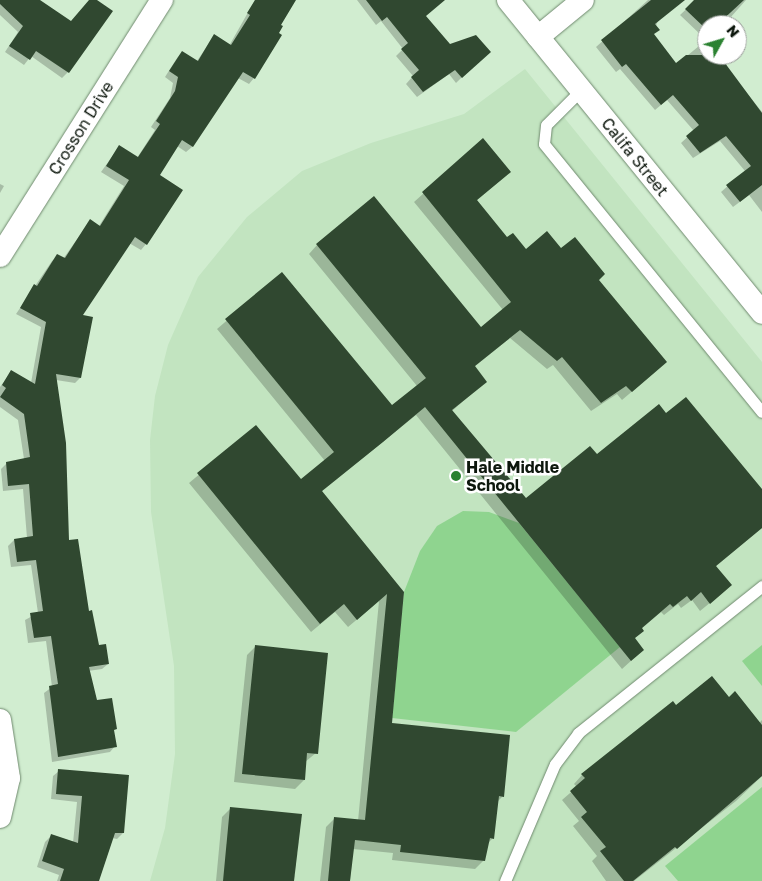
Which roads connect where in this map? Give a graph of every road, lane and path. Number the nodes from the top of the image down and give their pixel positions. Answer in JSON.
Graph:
{"nodes":[{"id":1,"x":162,"y":0,"type":"edge"},
{"id":2,"x":508,"y":0,"type":"edge"},
{"id":3,"x":583,"y":0,"type":"edge"},
{"id":4,"x":538,"y":36,"type":"junction"},
{"id":5,"x":581,"y":90,"type":"junction"},
{"id":6,"x":0,"y":256,"type":"edge"},
{"id":7,"x":762,"y":313,"type":"edge"},
{"id":8,"x":762,"y":412,"type":"edge"},
{"id":9,"x":762,"y":586,"type":"edge"},
{"id":10,"x":0,"y":720,"type":"edge"},
{"id":11,"x":0,"y":817,"type":"edge"},
{"id":12,"x":505,"y":881,"type":"edge"}],
"edges":[{"from":1,"to":6,"type":"street","name":"Crosson Drive"},
{"from":2,"to":4,"type":"street","name":"Califa Street"},
{"from":3,"to":4,"type":"street"},
{"from":4,"to":5,"type":"street","name":"Califa Street"},
{"from":5,"to":7,"type":"street","name":"Califa Street"},
{"from":5,"to":8,"type":"lane"},
{"from":9,"to":12,"type":"lane"},
{"from":10,"to":11,"type":"street"}]}
